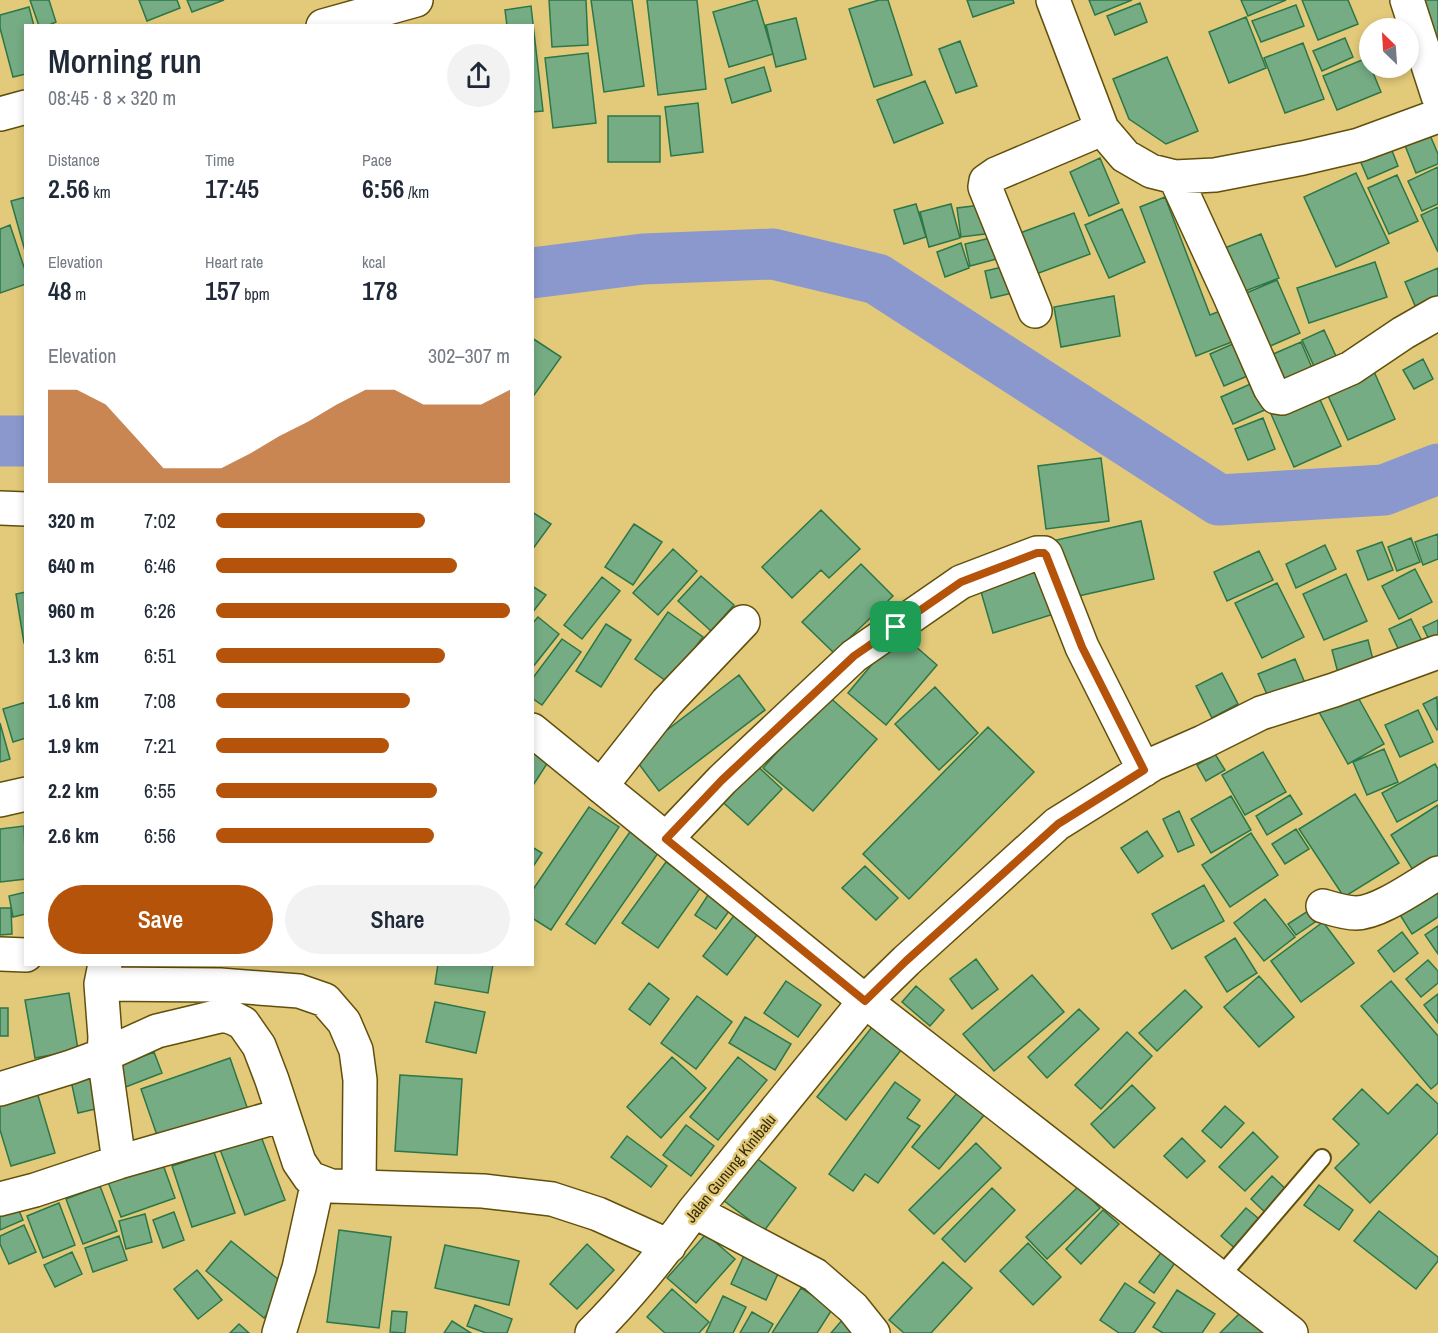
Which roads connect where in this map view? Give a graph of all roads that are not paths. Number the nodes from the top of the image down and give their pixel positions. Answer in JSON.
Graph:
{"nodes":[{"id":1,"x":416,"y":0,"type":"edge"},
{"id":2,"x":1053,"y":0,"type":"edge"},
{"id":3,"x":1407,"y":0,"type":"edge"},
{"id":4,"x":330,"y":24,"type":"edge"},
{"id":5,"x":1438,"y":96,"type":"edge"},
{"id":6,"x":24,"y":108,"type":"edge"},
{"id":7,"x":0,"y":114,"type":"edge"},
{"id":8,"x":1438,"y":116,"type":"edge"},
{"id":9,"x":1102,"y":129,"type":"junction"},
{"id":10,"x":1175,"y":177,"type":"junction"},
{"id":11,"x":1035,"y":311,"type":"dead end"},
{"id":12,"x":1438,"y":313,"type":"edge"},
{"id":13,"x":0,"y":508,"type":"edge"},
{"id":14,"x":24,"y":509,"type":"edge"},
{"id":15,"x":743,"y":622,"type":"dead end"},
{"id":16,"x":1438,"y":652,"type":"edge"},
{"id":17,"x":534,"y":732,"type":"edge"},
{"id":18,"x":1144,"y":770,"type":"junction"},
{"id":19,"x":601,"y":786,"type":"junction"},
{"id":20,"x":24,"y":794,"type":"edge"},
{"id":21,"x":0,"y":800,"type":"edge"},
{"id":22,"x":666,"y":839,"type":"junction"},
{"id":23,"x":1438,"y":873,"type":"edge"},
{"id":24,"x":1323,"y":906,"type":"dead end"},
{"id":25,"x":0,"y":954,"type":"edge"},
{"id":26,"x":24,"y":955,"type":"edge"},
{"id":27,"x":103,"y":974,"type":"edge"},
{"id":28,"x":865,"y":1001,"type":"junction"},
{"id":29,"x":104,"y":1055,"type":"junction"},
{"id":30,"x":0,"y":1089,"type":"edge"},
{"id":31,"x":283,"y":1115,"type":"junction"},
{"id":32,"x":1322,"y":1158,"type":"dead end"},
{"id":33,"x":119,"y":1162,"type":"junction"},
{"id":34,"x":318,"y":1181,"type":"junction"},
{"id":35,"x":359,"y":1187,"type":"junction"},
{"id":36,"x":0,"y":1199,"type":"edge"},
{"id":37,"x":694,"y":1211,"type":"junction"},
{"id":38,"x":669,"y":1246,"type":"junction"},
{"id":39,"x":1220,"y":1277,"type":"junction"},
{"id":40,"x":279,"y":1333,"type":"edge"},
{"id":41,"x":592,"y":1333,"type":"edge"},
{"id":42,"x":873,"y":1333,"type":"edge"},
{"id":43,"x":1291,"y":1333,"type":"edge"}],
"edges":[{"from":1,"to":4,"type":"street"},
{"from":2,"to":9,"type":"street"},
{"from":3,"to":5,"type":"street"},
{"from":6,"to":7,"type":"street"},
{"from":8,"to":10,"type":"street"},
{"from":9,"to":10,"type":"street"},
{"from":9,"to":11,"type":"street"},
{"from":10,"to":12,"type":"street"},
{"from":13,"to":14,"type":"street"},
{"from":15,"to":19,"type":"street"},
{"from":16,"to":18,"type":"street","name":"Jalan Gunung Kinibalu"},
{"from":17,"to":19,"type":"street"},
{"from":18,"to":22,"type":"street"},
{"from":18,"to":28,"type":"street","name":"Jalan Gunung Kinibalu"},
{"from":19,"to":22,"type":"street"},
{"from":20,"to":21,"type":"street"},
{"from":22,"to":28,"type":"street"},
{"from":23,"to":24,"type":"street"},
{"from":25,"to":26,"type":"street"},
{"from":27,"to":29,"type":"street"},
{"from":27,"to":35,"type":"street"},
{"from":28,"to":37,"type":"street","name":"Jalan Gunung Kinibalu"},
{"from":28,"to":39,"type":"street"},
{"from":29,"to":30,"type":"street"},
{"from":29,"to":31,"type":"street"},
{"from":29,"to":33,"type":"street"},
{"from":31,"to":33,"type":"street"},
{"from":31,"to":34,"type":"street"},
{"from":32,"to":39,"type":"lane"},
{"from":33,"to":36,"type":"street"},
{"from":34,"to":35,"type":"street"},
{"from":34,"to":40,"type":"street"},
{"from":35,"to":38,"type":"street"},
{"from":37,"to":38,"type":"street","name":"Jalan Gunung Kinibalu"},
{"from":37,"to":42,"type":"street"},
{"from":38,"to":41,"type":"street","name":"Jalan Gunung Kinibalu"},
{"from":39,"to":43,"type":"street"}]}
